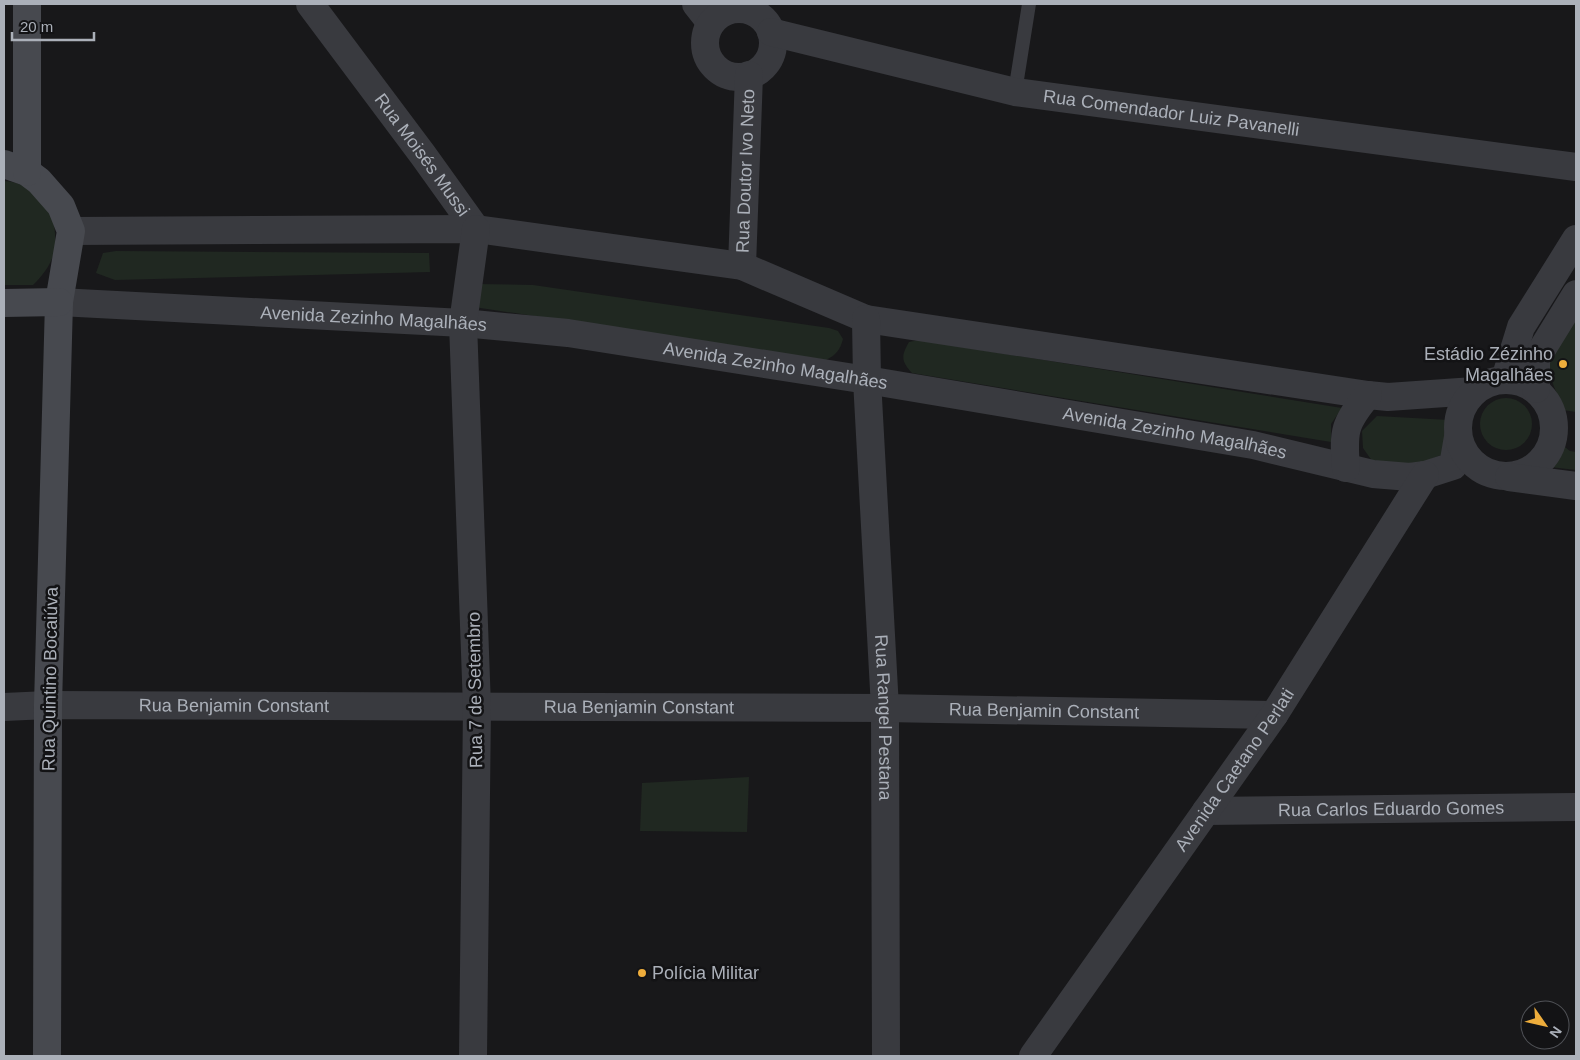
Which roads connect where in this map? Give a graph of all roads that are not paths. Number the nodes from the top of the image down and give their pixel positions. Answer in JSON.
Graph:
{"nodes":[{"id":1,"x":27,"y":4,"type":"edge"},
{"id":2,"x":310,"y":4,"type":"edge"},
{"id":3,"x":1029,"y":4,"type":"edge"},
{"id":4,"x":704,"y":14,"type":"edge"},
{"id":5,"x":771,"y":32,"type":"junction"},
{"id":6,"x":750,"y":75,"type":"junction"},
{"id":7,"x":1015,"y":92,"type":"junction"},
{"id":8,"x":1576,"y":167,"type":"edge"},
{"id":9,"x":15,"y":168,"type":"edge"},
{"id":10,"x":476,"y":228,"type":"junction"},
{"id":11,"x":71,"y":231,"type":"junction"},
{"id":12,"x":1576,"y":239,"type":"edge"},
{"id":13,"x":742,"y":266,"type":"junction"},
{"id":14,"x":1576,"y":294,"type":"edge"},
{"id":15,"x":4,"y":302,"type":"edge"},
{"id":16,"x":59,"y":302,"type":"junction"},
{"id":17,"x":866,"y":319,"type":"junction"},
{"id":18,"x":463,"y":323,"type":"junction"},
{"id":19,"x":1505,"y":379,"type":"junction"},
{"id":20,"x":867,"y":380,"type":"junction"},
{"id":21,"x":1536,"y":389,"type":"junction"},
{"id":22,"x":1474,"y":391,"type":"junction"},
{"id":23,"x":1368,"y":395,"type":"junction"},
{"id":24,"x":1565,"y":420,"type":"edge"},
{"id":25,"x":1458,"y":438,"type":"junction"},
{"id":26,"x":1346,"y":468,"type":"junction"},
{"id":27,"x":1424,"y":475,"type":"junction"},
{"id":28,"x":1507,"y":476,"type":"junction"},
{"id":29,"x":1576,"y":486,"type":"edge"},
{"id":30,"x":48,"y":706,"type":"junction"},
{"id":31,"x":4,"y":707,"type":"edge"},
{"id":32,"x":478,"y":707,"type":"junction"},
{"id":33,"x":885,"y":708,"type":"junction"},
{"id":34,"x":1274,"y":715,"type":"junction"},
{"id":35,"x":1576,"y":807,"type":"edge"},
{"id":36,"x":1206,"y":811,"type":"junction"},
{"id":37,"x":47,"y":1056,"type":"edge"},
{"id":38,"x":473,"y":1056,"type":"edge"},
{"id":39,"x":886,"y":1056,"type":"edge"},
{"id":40,"x":1033,"y":1056,"type":"edge"}],
"edges":[{"from":1,"to":9,"type":"main road"},
{"from":2,"to":10,"type":"street","name":"Rua Moisés Mussi"},
{"from":3,"to":7,"type":"lane"},
{"from":4,"to":5,"type":"street"},
{"from":4,"to":6,"type":"street"},
{"from":5,"to":6,"type":"street"},
{"from":5,"to":7,"type":"street","name":"Rua Comendador Luiz Pavanelli"},
{"from":6,"to":13,"type":"street","name":"Rua Doutor Ivo Neto"},
{"from":7,"to":8,"type":"street","name":"Rua Comendador Luiz Pavanelli"},
{"from":9,"to":11,"type":"main road"},
{"from":10,"to":11,"type":"street"},
{"from":10,"to":13,"type":"street"},
{"from":10,"to":18,"type":"street","name":"Rua Moisés Mussi"},
{"from":11,"to":16,"type":"main road"},
{"from":12,"to":19,"type":"street"},
{"from":13,"to":17,"type":"street"},
{"from":14,"to":21,"type":"street"},
{"from":15,"to":16,"type":"main road","name":"Avenida Zezinho Magalhães"},
{"from":16,"to":18,"type":"street","name":"Avenida Zezinho Magalhães"},
{"from":16,"to":30,"type":"main road","name":"Rua Quintino Bocaiúva"},
{"from":17,"to":20,"type":"street","name":"Rua Rangel Pestana"},
{"from":17,"to":23,"type":"street"},
{"from":18,"to":20,"type":"street","name":"Avenida Zezinho Magalhães"},
{"from":18,"to":32,"type":"street","name":"Rua 7 de Setembro"},
{"from":19,"to":21,"type":"street"},
{"from":19,"to":22,"type":"street"},
{"from":20,"to":26,"type":"street","name":"Avenida Zezinho Magalhães"},
{"from":20,"to":33,"type":"street","name":"Rua Rangel Pestana"},
{"from":21,"to":24,"type":"street"},
{"from":22,"to":23,"type":"street"},
{"from":22,"to":25,"type":"street"},
{"from":23,"to":26,"type":"street"},
{"from":24,"to":28,"type":"street"},
{"from":25,"to":27,"type":"street","name":"Avenida Zezinho Magalhães"},
{"from":25,"to":28,"type":"street"},
{"from":26,"to":27,"type":"street","name":"Avenida Zezinho Magalhães"},
{"from":27,"to":34,"type":"street","name":"Avenida Caetano Perlati"},
{"from":28,"to":29,"type":"street"},
{"from":30,"to":31,"type":"street","name":"Rua Benjamin Constant"},
{"from":30,"to":32,"type":"street","name":"Rua Benjamin Constant"},
{"from":30,"to":37,"type":"main road","name":"Rua Quintino Bocaiúva"},
{"from":32,"to":33,"type":"street","name":"Rua Benjamin Constant"},
{"from":32,"to":38,"type":"street","name":"Rua 7 de Setembro"},
{"from":33,"to":34,"type":"street","name":"Rua Benjamin Constant"},
{"from":33,"to":39,"type":"street","name":"Rua Rangel Pestana"},
{"from":34,"to":36,"type":"street","name":"Avenida Caetano Perlati"},
{"from":35,"to":36,"type":"street","name":"Rua Carlos Eduardo Gomes"},
{"from":36,"to":40,"type":"street","name":"Avenida Caetano Perlati"}]}
